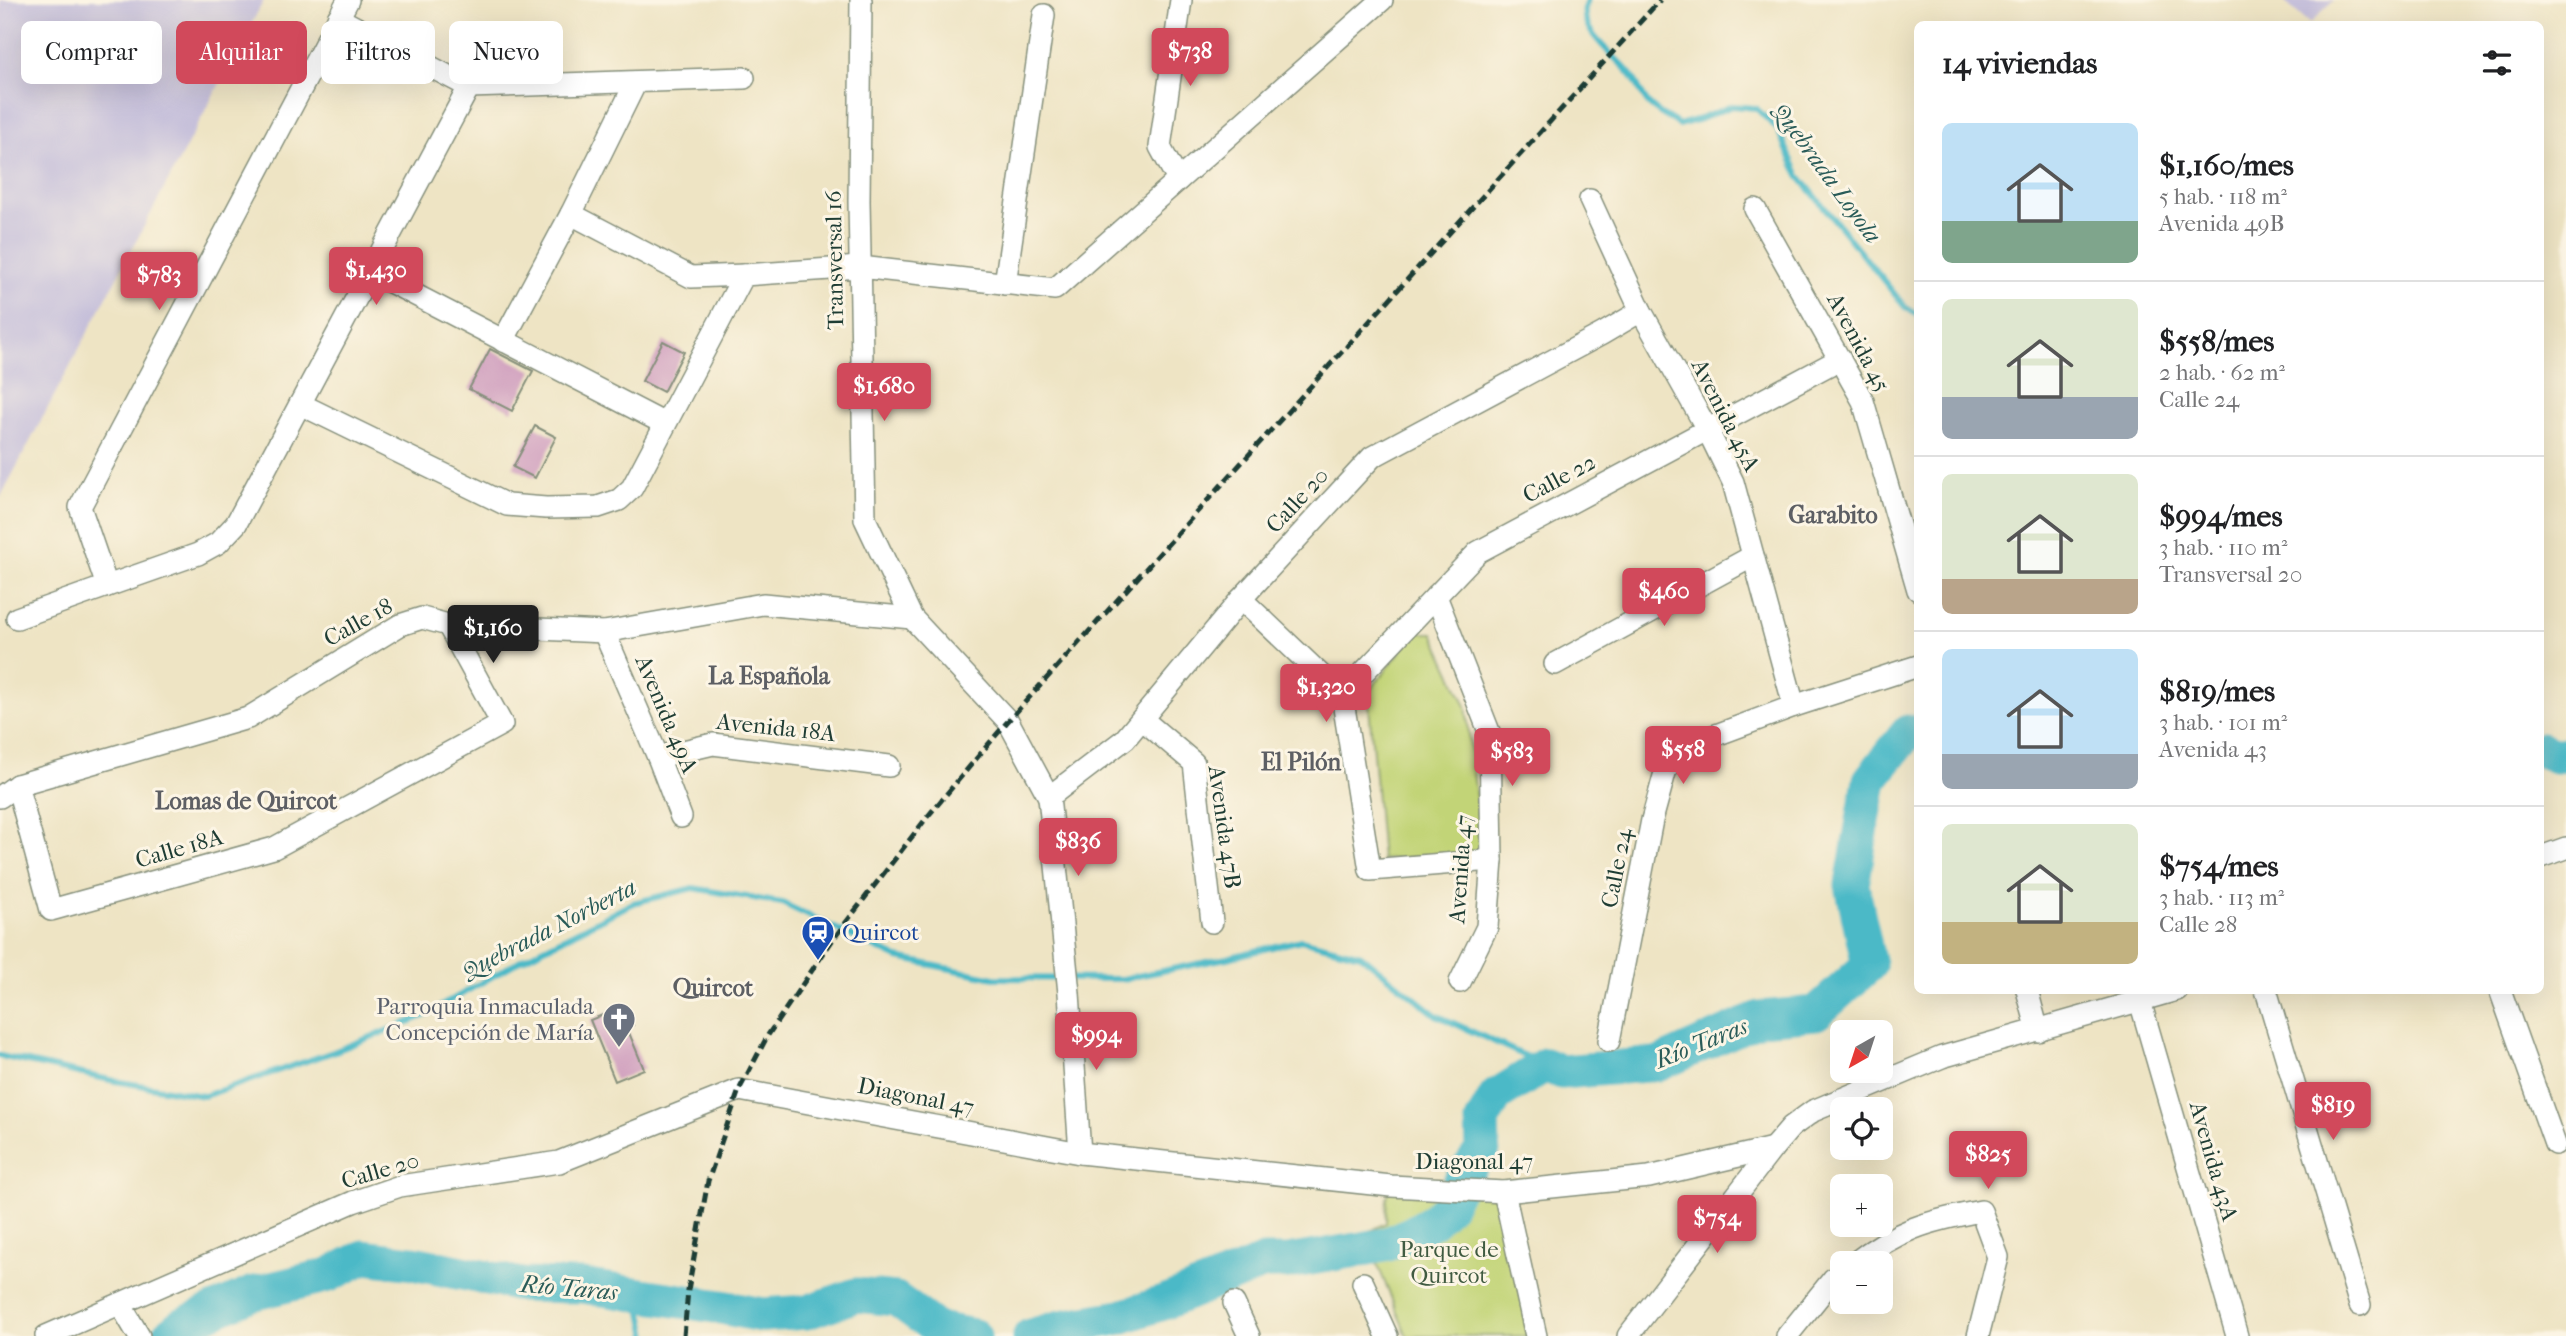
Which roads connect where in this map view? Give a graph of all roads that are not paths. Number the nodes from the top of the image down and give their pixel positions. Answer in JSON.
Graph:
{"nodes":[{"id":1,"x":861,"y":0,"type":"edge"},
{"id":2,"x":1181,"y":0,"type":"edge"},
{"id":3,"x":1381,"y":0,"type":"edge"},
{"id":4,"x":343,"y":9,"type":"edge"},
{"id":5,"x":1044,"y":15,"type":"dead end"},
{"id":6,"x":744,"y":78,"type":"dead end"},
{"id":7,"x":635,"y":82,"type":"junction"},
{"id":8,"x":469,"y":87,"type":"junction"},
{"id":9,"x":1178,"y":180,"type":"junction"},
{"id":10,"x":1590,"y":200,"type":"dead end"},
{"id":11,"x":1755,"y":209,"type":"dead end"},
{"id":12,"x":571,"y":214,"type":"junction"},
{"id":13,"x":860,"y":267,"type":"junction"},
{"id":14,"x":370,"y":272,"type":"junction"},
{"id":15,"x":744,"y":275,"type":"junction"},
{"id":16,"x":1005,"y":284,"type":"junction"},
{"id":17,"x":1641,"y":311,"type":"junction"},
{"id":18,"x":503,"y":341,"type":"junction"},
{"id":19,"x":1840,"y":359,"type":"junction"},
{"id":20,"x":300,"y":404,"type":"junction"},
{"id":21,"x":665,"y":424,"type":"junction"},
{"id":22,"x":1707,"y":429,"type":"junction"},
{"id":23,"x":1753,"y":556,"type":"junction"},
{"id":24,"x":1914,"y":576,"type":"edge"},
{"id":25,"x":107,"y":586,"type":"junction"},
{"id":26,"x":1436,"y":597,"type":"junction"},
{"id":27,"x":1241,"y":599,"type":"junction"},
{"id":28,"x":17,"y":618,"type":"dead end"},
{"id":29,"x":912,"y":618,"type":"junction"},
{"id":30,"x":448,"y":625,"type":"junction"},
{"id":31,"x":604,"y":632,"type":"junction"},
{"id":32,"x":1555,"y":664,"type":"dead end"},
{"id":33,"x":1914,"y":667,"type":"edge"},
{"id":34,"x":1342,"y":695,"type":"junction"},
{"id":35,"x":1794,"y":706,"type":"junction"},
{"id":36,"x":1142,"y":719,"type":"junction"},
{"id":37,"x":658,"y":757,"type":"junction"},
{"id":38,"x":889,"y":766,"type":"dead end"},
{"id":39,"x":8,"y":791,"type":"edge"},
{"id":40,"x":1049,"y":797,"type":"junction"},
{"id":41,"x":681,"y":817,"type":"dead end"},
{"id":42,"x":2566,"y":848,"type":"edge"},
{"id":43,"x":2544,"y":856,"type":"edge"},
{"id":44,"x":1492,"y":860,"type":"junction"},
{"id":45,"x":1212,"y":922,"type":"dead end"},
{"id":46,"x":1460,"y":982,"type":"dead end"},
{"id":47,"x":2028,"y":994,"type":"edge"},
{"id":48,"x":2164,"y":994,"type":"edge"},
{"id":49,"x":2267,"y":994,"type":"edge"},
{"id":50,"x":2501,"y":994,"type":"edge"},
{"id":51,"x":2140,"y":1001,"type":"junction"},
{"id":52,"x":2038,"y":1031,"type":"junction"},
{"id":53,"x":1609,"y":1041,"type":"dead end"},
{"id":54,"x":739,"y":1090,"type":"joint"},
{"id":55,"x":2555,"y":1144,"type":"dead end"},
{"id":56,"x":1773,"y":1148,"type":"junction"},
{"id":57,"x":1080,"y":1153,"type":"junction"},
{"id":58,"x":1504,"y":1192,"type":"junction"},
{"id":59,"x":1870,"y":1251,"type":"edge"},
{"id":60,"x":1363,"y":1283,"type":"dead end"},
{"id":61,"x":1830,"y":1283,"type":"edge"},
{"id":62,"x":1234,"y":1303,"type":"dead end"},
{"id":63,"x":120,"y":1304,"type":"junction"},
{"id":64,"x":2360,"y":1305,"type":"dead end"},
{"id":65,"x":46,"y":1336,"type":"edge"},
{"id":66,"x":139,"y":1336,"type":"edge"},
{"id":67,"x":1249,"y":1336,"type":"edge"},
{"id":68,"x":1387,"y":1336,"type":"edge"},
{"id":69,"x":1536,"y":1336,"type":"edge"},
{"id":70,"x":1628,"y":1336,"type":"edge"},
{"id":71,"x":1787,"y":1336,"type":"edge"},
{"id":72,"x":1978,"y":1336,"type":"edge"},
{"id":73,"x":2237,"y":1336,"type":"edge"}],
"edges":[{"from":1,"to":13,"type":"street","name":"Transversal 16"},
{"from":2,"to":9,"type":"street"},
{"from":3,"to":9,"type":"street"},
{"from":4,"to":8,"type":"street"},
{"from":4,"to":25,"type":"street"},
{"from":5,"to":16,"type":"street"},
{"from":6,"to":7,"type":"street"},
{"from":7,"to":8,"type":"street"},
{"from":7,"to":12,"type":"street"},
{"from":8,"to":14,"type":"street"},
{"from":9,"to":16,"type":"street"},
{"from":10,"to":17,"type":"street","name":"Avenida 45A"},
{"from":11,"to":19,"type":"street","name":"Avenida 45"},
{"from":12,"to":15,"type":"street"},
{"from":12,"to":18,"type":"street"},
{"from":13,"to":15,"type":"street"},
{"from":13,"to":16,"type":"street"},
{"from":13,"to":29,"type":"street","name":"Transversal 16"},
{"from":14,"to":18,"type":"street"},
{"from":14,"to":20,"type":"street"},
{"from":15,"to":21,"type":"street"},
{"from":17,"to":22,"type":"street","name":"Avenida 45A"},
{"from":17,"to":27,"type":"street","name":"Calle 20"},
{"from":18,"to":21,"type":"street"},
{"from":19,"to":22,"type":"street","name":"Calle 22"},
{"from":19,"to":24,"type":"street","name":"Avenida 45"},
{"from":20,"to":21,"type":"street"},
{"from":20,"to":25,"type":"street"},
{"from":22,"to":23,"type":"street","name":"Avenida 45A"},
{"from":22,"to":26,"type":"street","name":"Calle 22"},
{"from":23,"to":32,"type":"street"},
{"from":23,"to":35,"type":"street","name":"Avenida 45A"},
{"from":25,"to":28,"type":"street"},
{"from":26,"to":34,"type":"street","name":"Calle 22"},
{"from":26,"to":44,"type":"street","name":"Avenida 47"},
{"from":27,"to":34,"type":"street"},
{"from":27,"to":36,"type":"street","name":"Calle 20"},
{"from":29,"to":31,"type":"street","name":"Calle 18"},
{"from":29,"to":40,"type":"street","name":"Transversal 16"},
{"from":30,"to":31,"type":"street","name":"Calle 18"},
{"from":30,"to":39,"type":"street","name":"Calle 18"},
{"from":30,"to":39,"type":"street","name":"Calle 18A"},
{"from":31,"to":37,"type":"street","name":"Avenida 49A"},
{"from":33,"to":35,"type":"street","name":"Calle 24"},
{"from":34,"to":44,"type":"street"},
{"from":35,"to":53,"type":"street","name":"Calle 24"},
{"from":36,"to":40,"type":"street","name":"Calle 20"},
{"from":36,"to":45,"type":"street","name":"Avenida 47B"},
{"from":37,"to":38,"type":"street","name":"Avenida 18A"},
{"from":37,"to":41,"type":"street","name":"Avenida 49A"},
{"from":40,"to":57,"type":"street"},
{"from":42,"to":43,"type":"street"},
{"from":44,"to":46,"type":"street","name":"Avenida 47"},
{"from":47,"to":52,"type":"street"},
{"from":48,"to":51,"type":"street"},
{"from":49,"to":64,"type":"street"},
{"from":50,"to":55,"type":"street"},
{"from":51,"to":52,"type":"street"},
{"from":51,"to":73,"type":"street","name":"Avenida 43A"},
{"from":52,"to":56,"type":"street"},
{"from":54,"to":57,"type":"street","name":"Diagonal 47"},
{"from":54,"to":63,"type":"street","name":"Calle 20"},
{"from":56,"to":58,"type":"street","name":"Diagonal 47"},
{"from":56,"to":70,"type":"street"},
{"from":57,"to":58,"type":"street","name":"Diagonal 47"},
{"from":58,"to":69,"type":"street"},
{"from":59,"to":72,"type":"street"},
{"from":60,"to":68,"type":"street"},
{"from":61,"to":71,"type":"street"},
{"from":62,"to":67,"type":"street"},
{"from":63,"to":65,"type":"street","name":"Calle 20"},
{"from":63,"to":66,"type":"street"}]}
